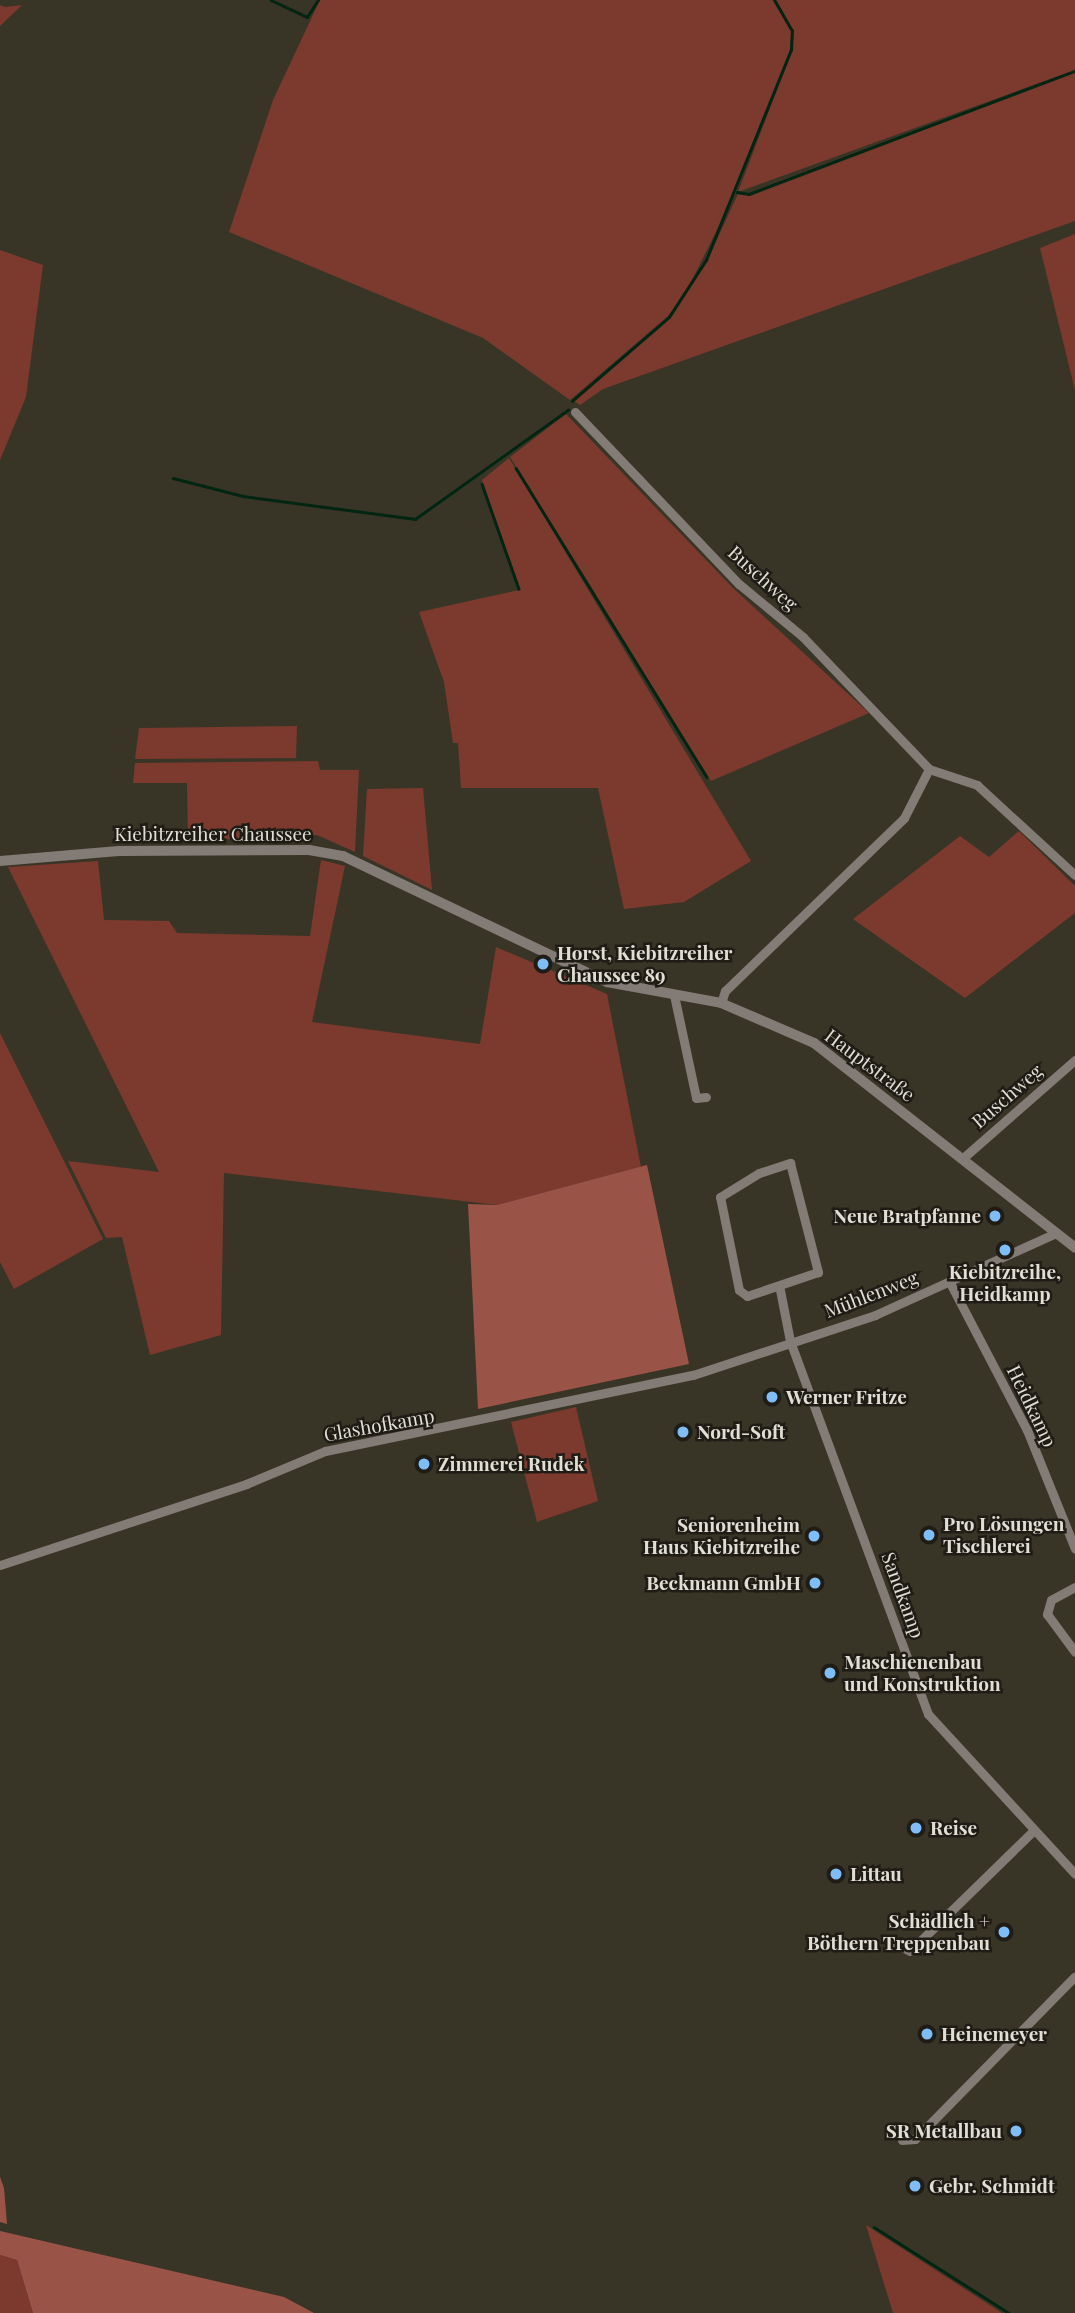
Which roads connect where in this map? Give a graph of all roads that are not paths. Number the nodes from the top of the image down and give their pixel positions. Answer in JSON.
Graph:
{"nodes":[{"id":1,"x":575,"y":412,"type":"dead end"},
{"id":2,"x":929,"y":769,"type":"junction"},
{"id":3,"x":0,"y":861,"type":"edge"},
{"id":4,"x":1075,"y":875,"type":"edge"},
{"id":5,"x":607,"y":982,"type":"joint"},
{"id":6,"x":674,"y":995,"type":"junction"},
{"id":7,"x":722,"y":1003,"type":"junction"},
{"id":8,"x":1075,"y":1060,"type":"edge"},
{"id":9,"x":706,"y":1097,"type":"dead end"},
{"id":10,"x":963,"y":1158,"type":"junction"},
{"id":11,"x":1056,"y":1233,"type":"junction"},
{"id":12,"x":1075,"y":1248,"type":"edge"},
{"id":13,"x":949,"y":1281,"type":"junction"},
{"id":14,"x":780,"y":1290,"type":"junction"},
{"id":15,"x":790,"y":1341,"type":"junction"},
{"id":16,"x":693,"y":1375,"type":"joint"},
{"id":17,"x":1075,"y":1549,"type":"edge"},
{"id":18,"x":0,"y":1565,"type":"edge"},
{"id":19,"x":1075,"y":1587,"type":"edge"},
{"id":20,"x":1075,"y":1652,"type":"edge"},
{"id":21,"x":1031,"y":1833,"type":"junction"},
{"id":22,"x":1075,"y":1874,"type":"edge"},
{"id":23,"x":890,"y":1942,"type":"dead end"},
{"id":24,"x":1075,"y":1976,"type":"edge"},
{"id":25,"x":902,"y":2140,"type":"dead end"}],
"edges":[{"from":1,"to":2,"type":"street","name":"Buschweg"},
{"from":2,"to":4,"type":"street","name":"Buschweg"},
{"from":2,"to":7,"type":"street"},
{"from":3,"to":5,"type":"street","name":"Kiebitzreiher Chaussee"},
{"from":5,"to":6,"type":"street","name":"Hauptstraße"},
{"from":6,"to":7,"type":"street","name":"Hauptstraße"},
{"from":6,"to":9,"type":"street"},
{"from":7,"to":10,"type":"street","name":"Hauptstraße"},
{"from":8,"to":10,"type":"street","name":"Buschweg"},
{"from":10,"to":11,"type":"street","name":"Hauptstraße"},
{"from":11,"to":12,"type":"street","name":"Hauptstraße"},
{"from":11,"to":13,"type":"street","name":"Mühlenweg"},
{"from":13,"to":15,"type":"street","name":"Mühlenweg"},
{"from":13,"to":17,"type":"street","name":"Heidkamp"},
{"from":14,"to":14,"type":"street"},
{"from":14,"to":15,"type":"street","name":"Sandkamp"},
{"from":15,"to":16,"type":"street","name":"Mühlenweg"},
{"from":15,"to":21,"type":"street","name":"Sandkamp"},
{"from":16,"to":18,"type":"street","name":"Glashofkamp"},
{"from":19,"to":20,"type":"street"},
{"from":21,"to":22,"type":"street","name":"Sandkamp"},
{"from":21,"to":23,"type":"street"},
{"from":24,"to":25,"type":"street"}]}
